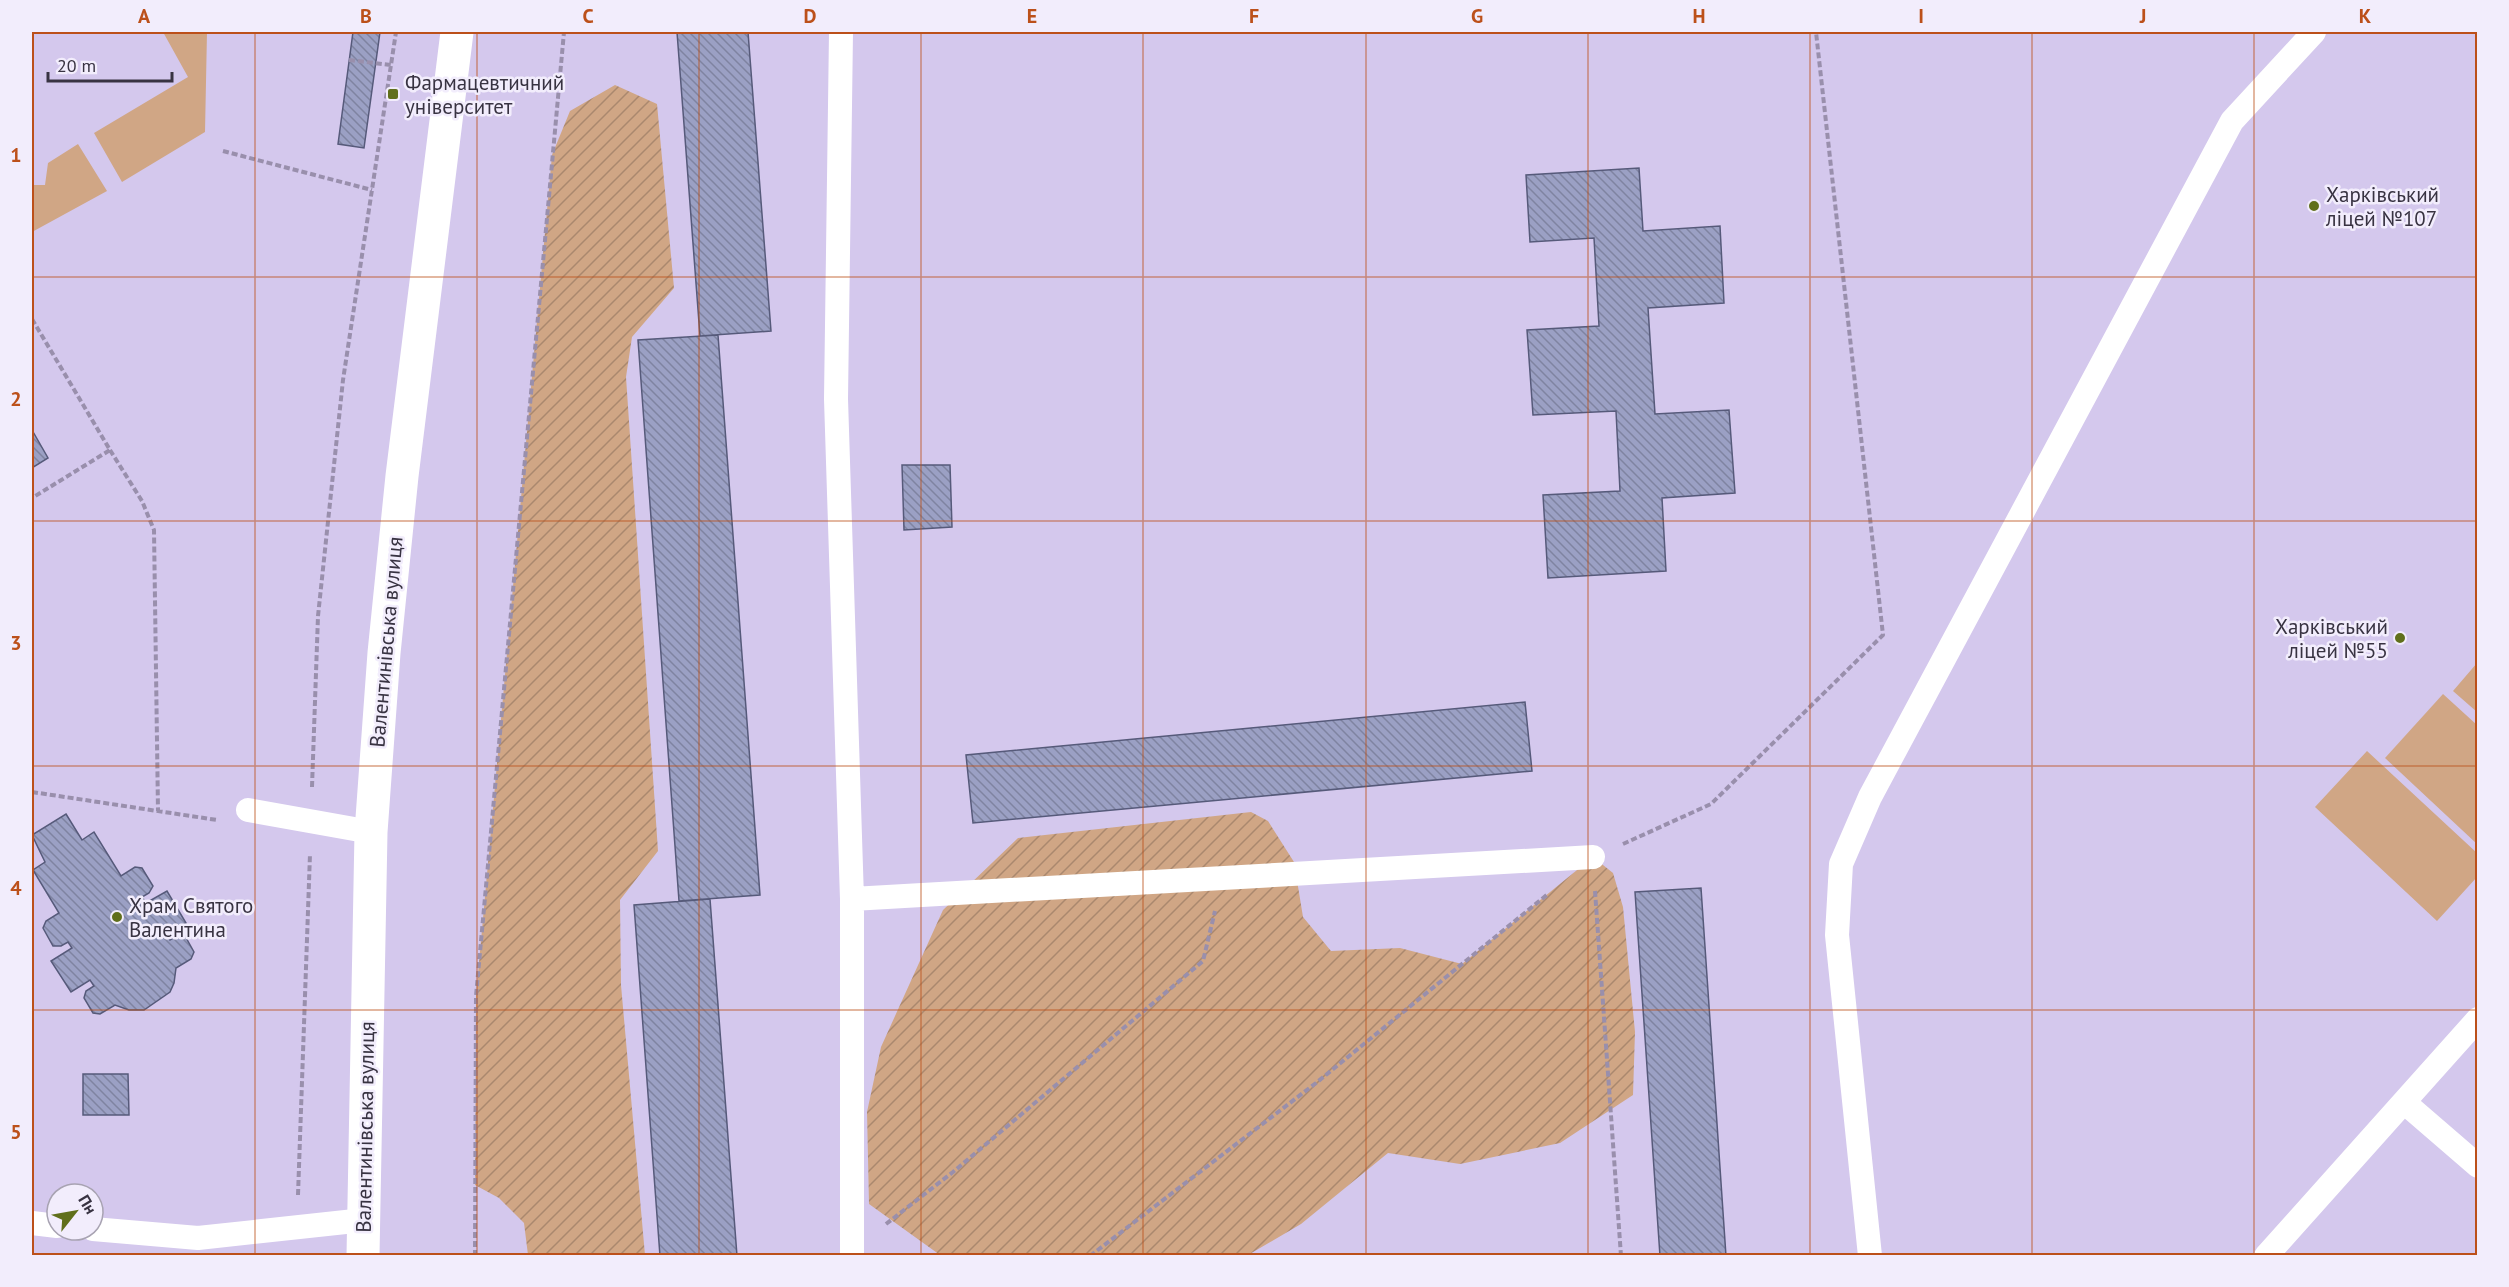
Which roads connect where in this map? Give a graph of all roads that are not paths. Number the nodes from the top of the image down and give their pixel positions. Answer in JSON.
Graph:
{"nodes":[{"id":1,"x":457,"y":32,"type":"edge"},
{"id":2,"x":842,"y":32,"type":"edge"},
{"id":3,"x":2314,"y":32,"type":"edge"},
{"id":4,"x":248,"y":810,"type":"dead end"},
{"id":5,"x":371,"y":832,"type":"junction"},
{"id":6,"x":1593,"y":857,"type":"road end"},
{"id":7,"x":852,"y":899,"type":"junction"},
{"id":8,"x":2478,"y":1019,"type":"edge"},
{"id":9,"x":2405,"y":1103,"type":"junction"},
{"id":10,"x":2478,"y":1166,"type":"edge"},
{"id":11,"x":105,"y":1230,"type":"edge"},
{"id":12,"x":359,"y":1244,"type":"edge"},
{"id":13,"x":852,"y":1253,"type":"edge"},
{"id":14,"x":1870,"y":1256,"type":"edge"},
{"id":15,"x":2266,"y":1256,"type":"edge"}],
"edges":[{"from":1,"to":5,"type":"street","name":"Валентинівська вулиця"},
{"from":2,"to":7,"type":"lane"},
{"from":3,"to":14,"type":"lane"},
{"from":4,"to":5,"type":"lane"},
{"from":5,"to":12,"type":"street","name":"Валентинівська вулиця"},
{"from":6,"to":7,"type":"lane"},
{"from":7,"to":13,"type":"lane"},
{"from":8,"to":9,"type":"lane"},
{"from":9,"to":10,"type":"lane"},
{"from":9,"to":15,"type":"lane"},
{"from":11,"to":12,"type":"lane"}]}
